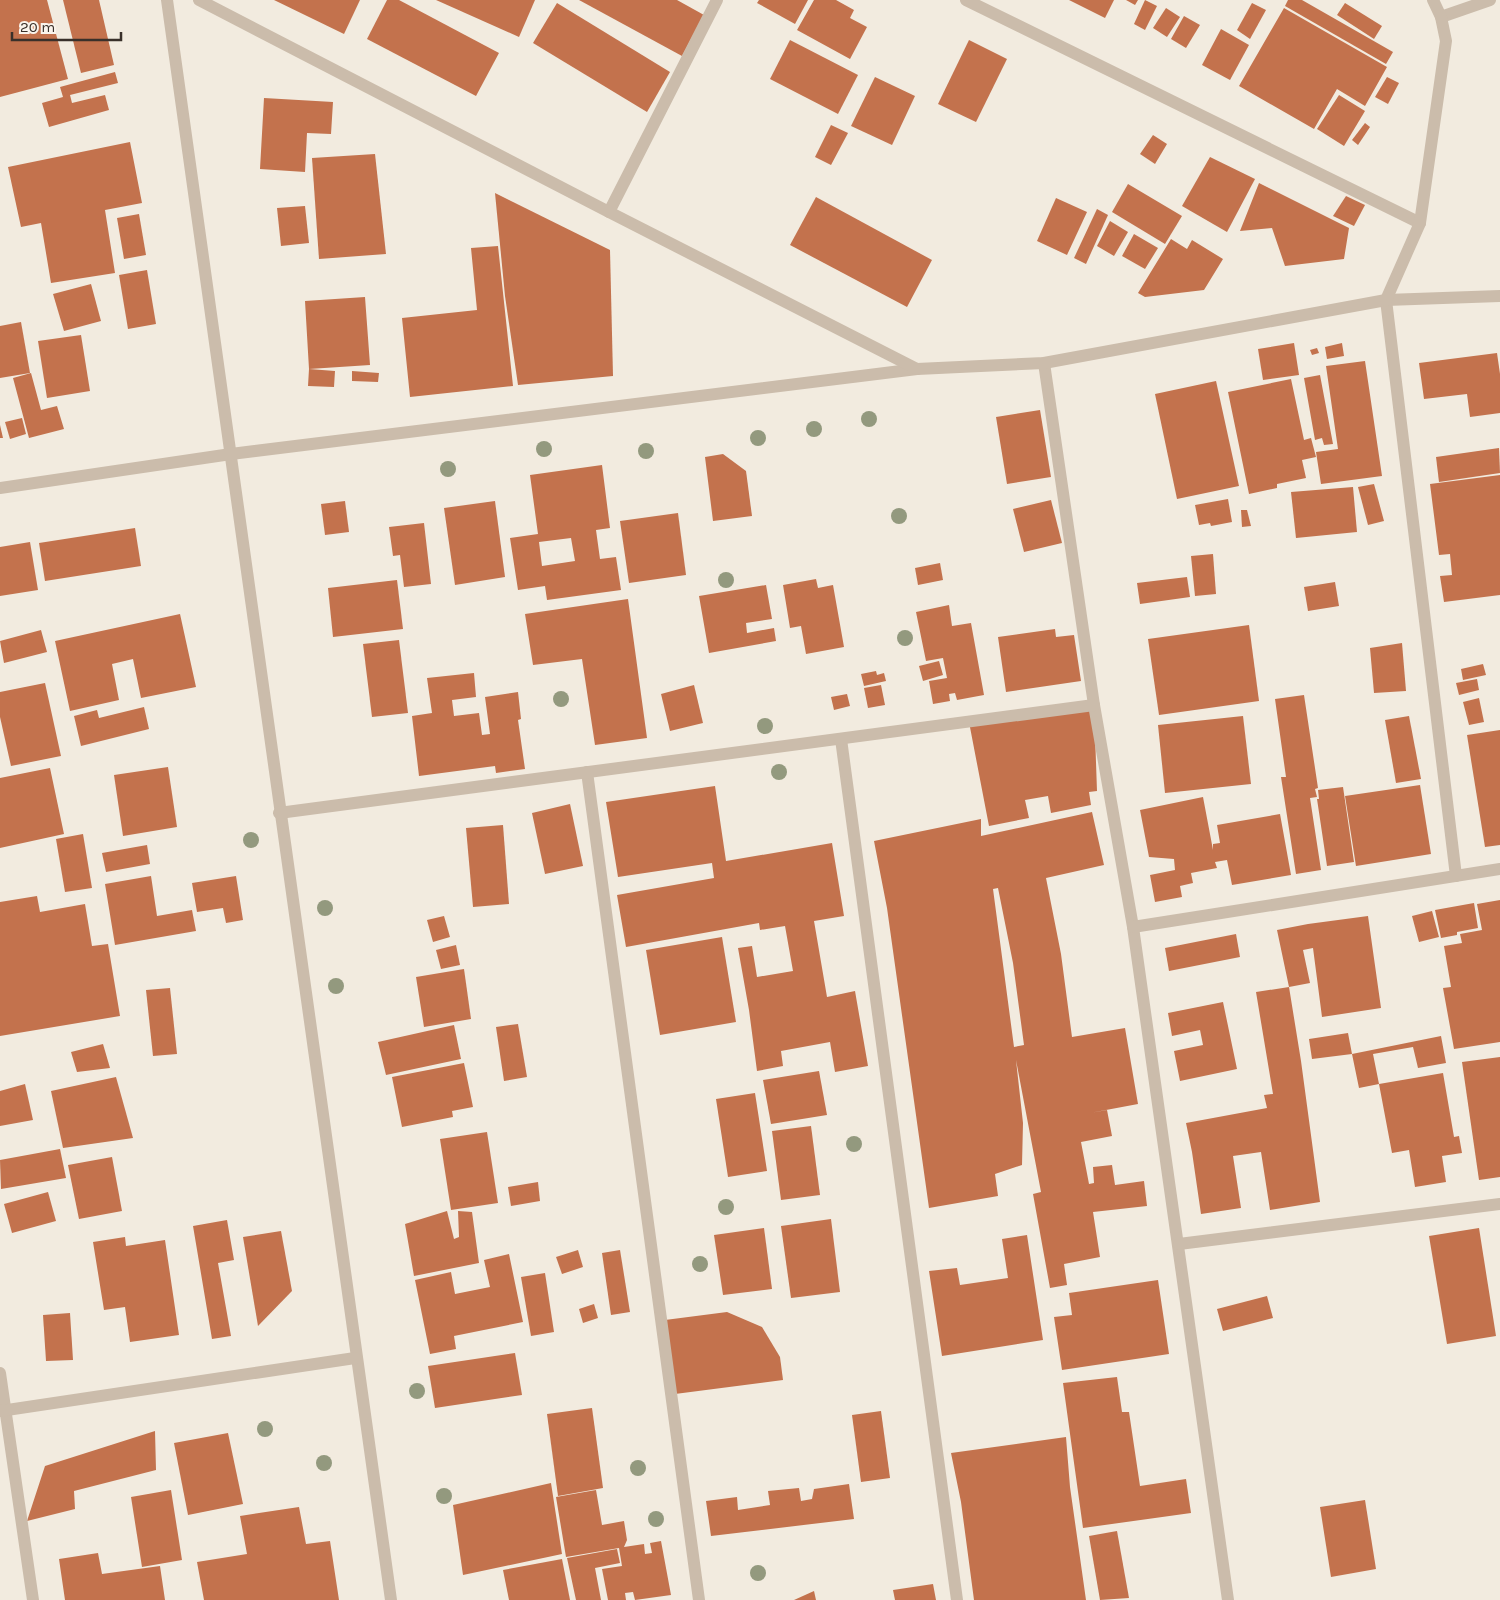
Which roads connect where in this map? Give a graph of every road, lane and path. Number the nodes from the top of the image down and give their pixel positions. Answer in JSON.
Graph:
{"nodes":[{"id":1,"x":167,"y":0,"type":"edge"},
{"id":2,"x":200,"y":0,"type":"edge"},
{"id":3,"x":717,"y":0,"type":"edge"},
{"id":4,"x":966,"y":0,"type":"edge"},
{"id":5,"x":1433,"y":0,"type":"edge"},
{"id":6,"x":1490,"y":0,"type":"edge"},
{"id":7,"x":1441,"y":18,"type":"junction"},
{"id":8,"x":609,"y":212,"type":"junction"},
{"id":9,"x":1420,"y":222,"type":"junction"},
{"id":10,"x":1500,"y":296,"type":"edge"},
{"id":11,"x":1386,"y":300,"type":"junction"},
{"id":12,"x":1044,"y":363,"type":"junction"},
{"id":13,"x":917,"y":369,"type":"junction"},
{"id":14,"x":231,"y":454,"type":"junction"},
{"id":15,"x":0,"y":488,"type":"edge"},
{"id":16,"x":1094,"y":705,"type":"junction"},
{"id":17,"x":841,"y":738,"type":"junction"},
{"id":18,"x":587,"y":772,"type":"junction"},
{"id":19,"x":279,"y":813,"type":"junction"},
{"id":20,"x":1500,"y":869,"type":"edge"},
{"id":21,"x":1456,"y":876,"type":"junction"},
{"id":22,"x":1133,"y":927,"type":"junction"},
{"id":23,"x":1500,"y":1204,"type":"edge"},
{"id":24,"x":1178,"y":1244,"type":"junction"},
{"id":25,"x":355,"y":1358,"type":"junction"},
{"id":26,"x":0,"y":1373,"type":"edge"},
{"id":27,"x":3,"y":1411,"type":"edge"},
{"id":28,"x":33,"y":1600,"type":"edge"},
{"id":29,"x":391,"y":1600,"type":"edge"},
{"id":30,"x":699,"y":1600,"type":"edge"},
{"id":31,"x":956,"y":1600,"type":"edge"},
{"id":32,"x":1228,"y":1600,"type":"edge"}],
"edges":[{"from":1,"to":14,"type":"street"},
{"from":2,"to":8,"type":"street"},
{"from":3,"to":8,"type":"street"},
{"from":4,"to":9,"type":"street"},
{"from":5,"to":7,"type":"street"},
{"from":6,"to":7,"type":"street"},
{"from":7,"to":9,"type":"street"},
{"from":8,"to":13,"type":"street"},
{"from":9,"to":11,"type":"street"},
{"from":10,"to":11,"type":"street"},
{"from":11,"to":12,"type":"street"},
{"from":11,"to":21,"type":"street"},
{"from":12,"to":13,"type":"street"},
{"from":12,"to":16,"type":"street"},
{"from":13,"to":14,"type":"street"},
{"from":14,"to":15,"type":"street"},
{"from":14,"to":19,"type":"street"},
{"from":16,"to":17,"type":"street"},
{"from":16,"to":22,"type":"street"},
{"from":17,"to":18,"type":"street"},
{"from":17,"to":31,"type":"street"},
{"from":18,"to":19,"type":"street"},
{"from":18,"to":30,"type":"street"},
{"from":19,"to":25,"type":"street"},
{"from":20,"to":21,"type":"street"},
{"from":21,"to":22,"type":"street"},
{"from":22,"to":24,"type":"street"},
{"from":23,"to":24,"type":"street"},
{"from":24,"to":32,"type":"street"},
{"from":25,"to":27,"type":"street"},
{"from":25,"to":29,"type":"street"},
{"from":26,"to":27,"type":"street"},
{"from":27,"to":28,"type":"street"}]}
